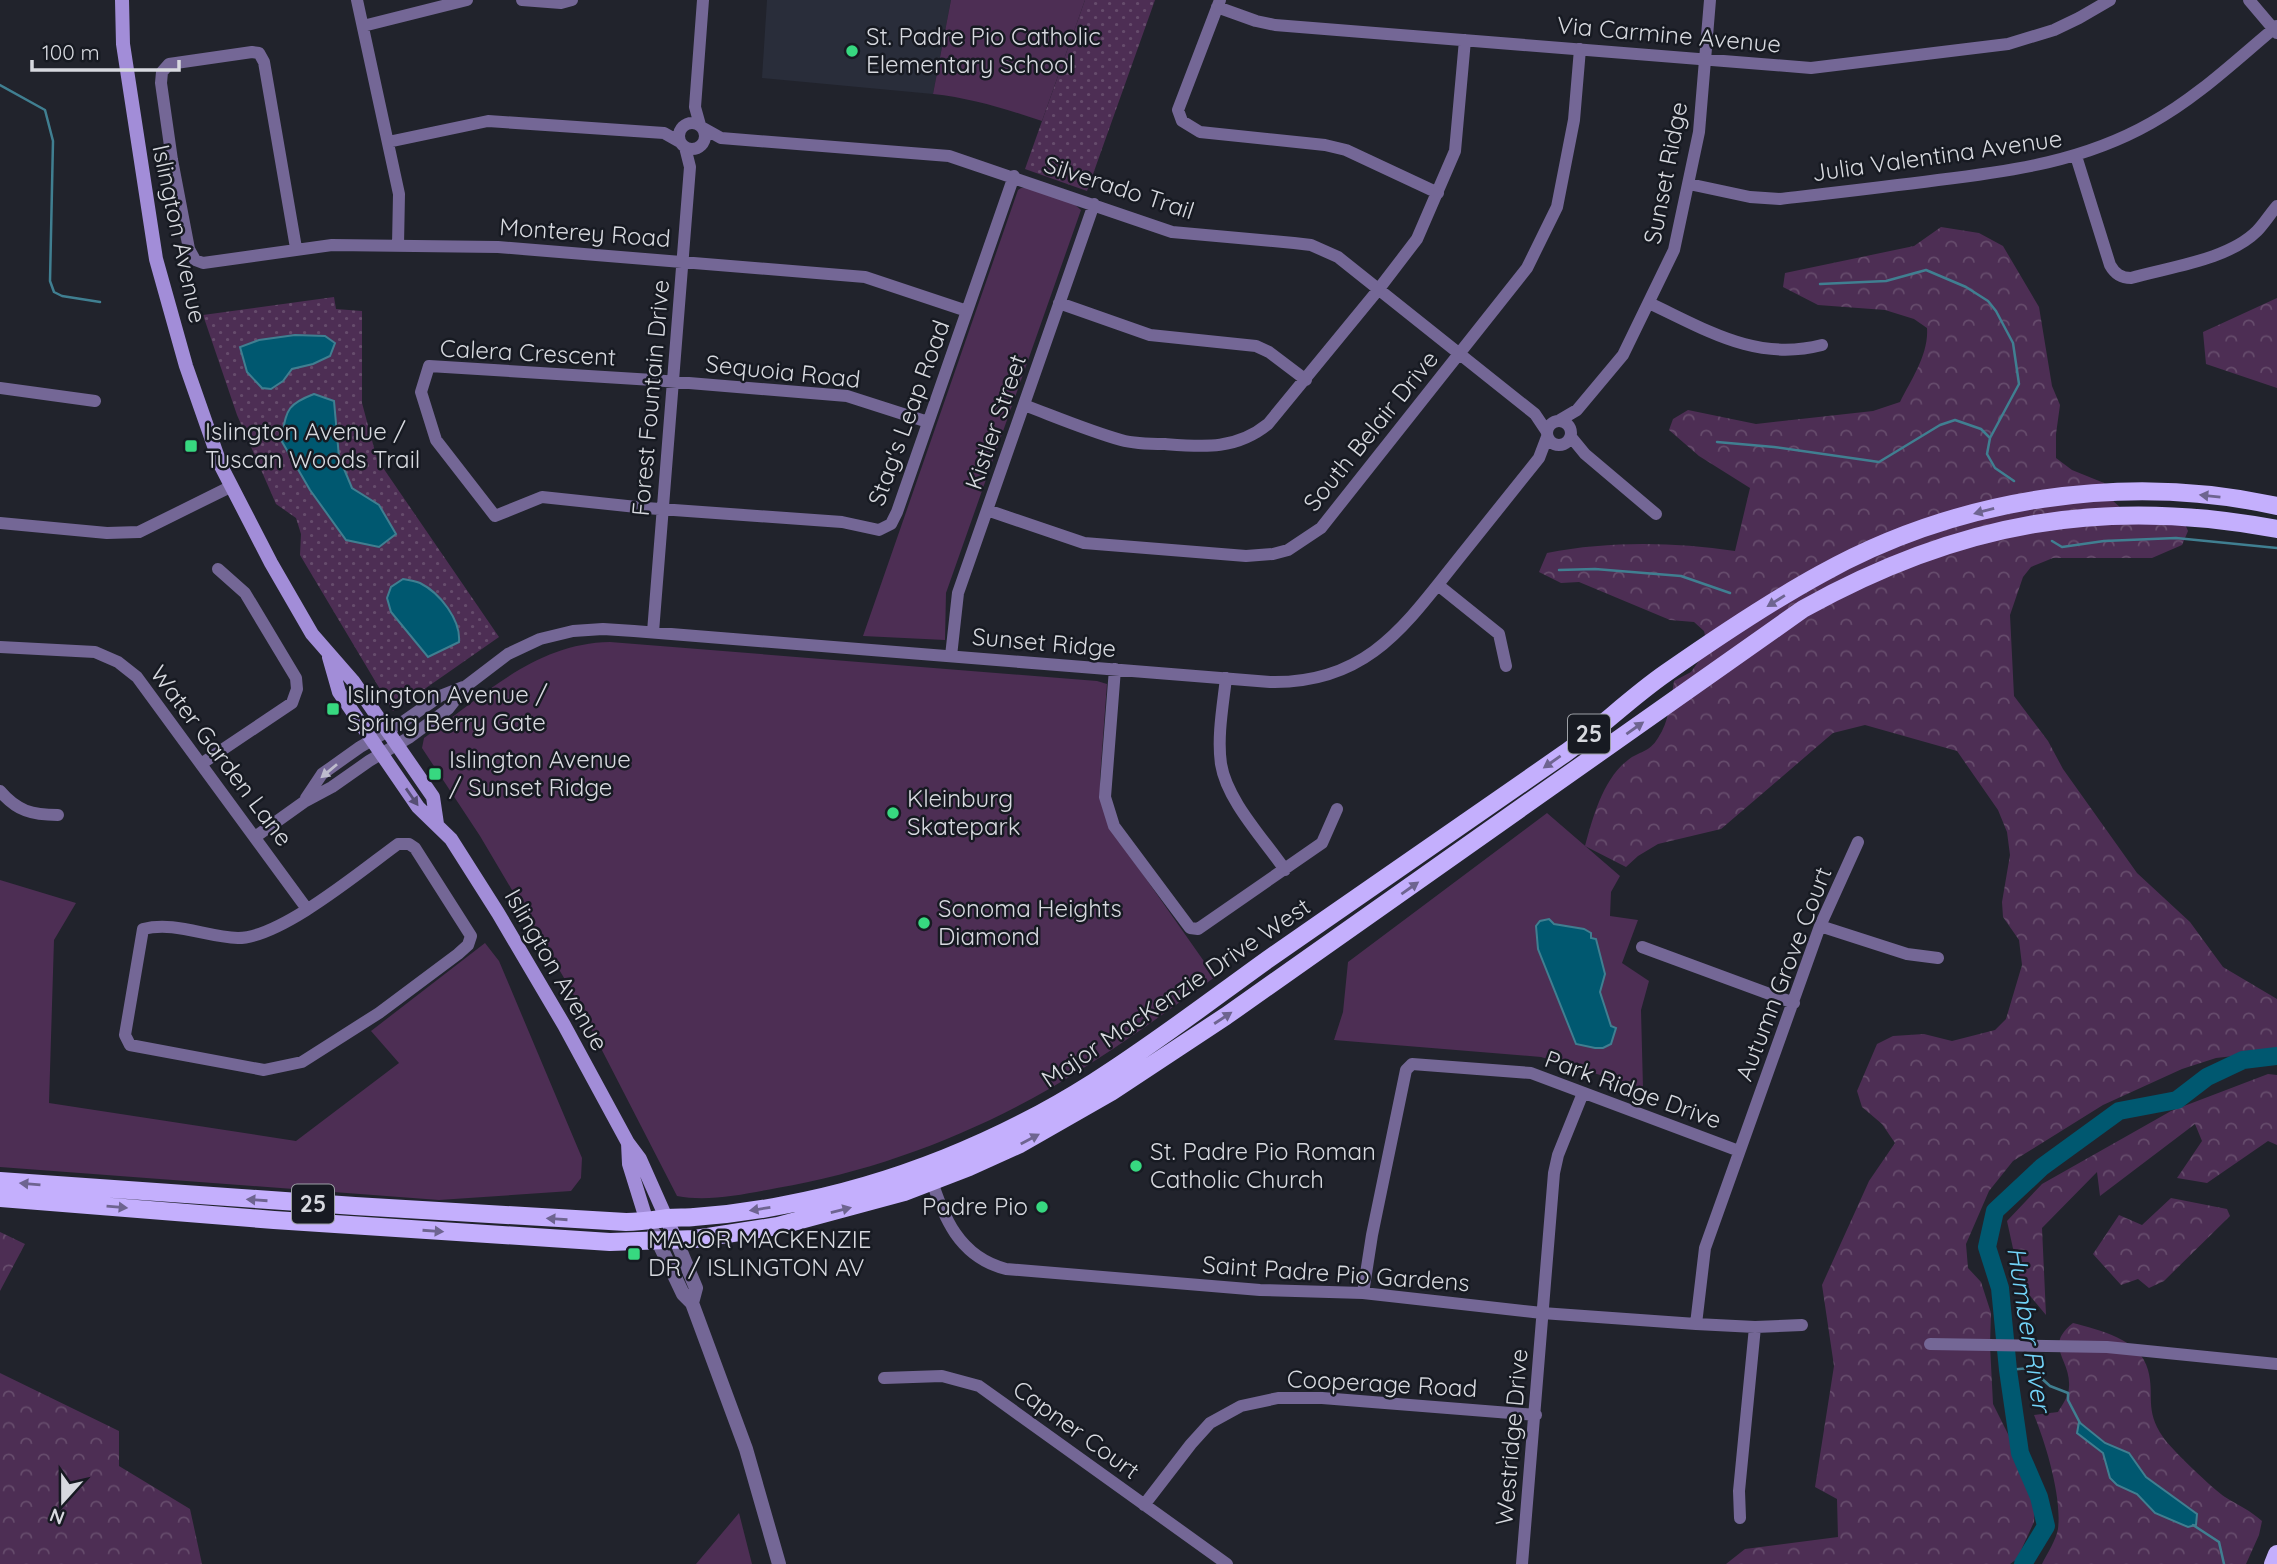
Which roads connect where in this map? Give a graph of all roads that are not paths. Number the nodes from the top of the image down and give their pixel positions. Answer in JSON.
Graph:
{"nodes":[{"id":1,"x":122,"y":0,"type":"edge"},
{"id":2,"x":357,"y":0,"type":"edge"},
{"id":3,"x":467,"y":0,"type":"edge"},
{"id":4,"x":522,"y":0,"type":"edge"},
{"id":5,"x":572,"y":0,"type":"edge"},
{"id":6,"x":703,"y":0,"type":"edge"},
{"id":7,"x":1710,"y":0,"type":"edge"},
{"id":8,"x":2110,"y":0,"type":"edge"},
{"id":9,"x":2249,"y":0,"type":"edge"},
{"id":10,"x":1218,"y":4,"type":"edge"},
{"id":11,"x":363,"y":26,"type":"junction"},
{"id":12,"x":2276,"y":30,"type":"edge"},
{"id":13,"x":1465,"y":40,"type":"junction"},
{"id":14,"x":1580,"y":49,"type":"junction"},
{"id":15,"x":1705,"y":58,"type":"junction"},
{"id":16,"x":695,"y":107,"type":"junction"},
{"id":17,"x":684,"y":125,"type":"junction"},
{"id":18,"x":702,"y":126,"type":"junction"},
{"id":19,"x":664,"y":133,"type":"junction"},
{"id":20,"x":721,"y":138,"type":"junction"},
{"id":21,"x":388,"y":142,"type":"junction"},
{"id":22,"x":683,"y":145,"type":"junction"},
{"id":23,"x":701,"y":146,"type":"junction"},
{"id":24,"x":2076,"y":156,"type":"junction"},
{"id":25,"x":690,"y":167,"type":"junction"},
{"id":26,"x":1014,"y":176,"type":"junction"},
{"id":27,"x":1689,"y":184,"type":"junction"},
{"id":28,"x":1438,"y":193,"type":"junction"},
{"id":29,"x":1094,"y":204,"type":"junction"},
{"id":30,"x":2277,"y":206,"type":"edge"},
{"id":31,"x":398,"y":245,"type":"junction"},
{"id":32,"x":296,"y":248,"type":"junction"},
{"id":33,"x":683,"y":262,"type":"junction"},
{"id":34,"x":1378,"y":290,"type":"junction"},
{"id":35,"x":1059,"y":303,"type":"junction"},
{"id":36,"x":1650,"y":303,"type":"junction"},
{"id":37,"x":967,"y":311,"type":"junction"},
{"id":38,"x":1822,"y":345,"type":"dead end"},
{"id":39,"x":1460,"y":355,"type":"junction"},
{"id":40,"x":1306,"y":380,"type":"junction"},
{"id":41,"x":673,"y":382,"type":"junction"},
{"id":42,"x":0,"y":388,"type":"edge"},
{"id":43,"x":95,"y":401,"type":"dead end"},
{"id":44,"x":1024,"y":405,"type":"junction"},
{"id":45,"x":1577,"y":410,"type":"junction"},
{"id":46,"x":1535,"y":414,"type":"junction"},
{"id":47,"x":1558,"y":421,"type":"junction"},
{"id":48,"x":928,"y":422,"type":"junction"},
{"id":49,"x":1547,"y":435,"type":"junction"},
{"id":50,"x":1566,"y":440,"type":"junction"},
{"id":51,"x":1539,"y":458,"type":"junction"},
{"id":52,"x":230,"y":487,"type":"junction"},
{"id":53,"x":2277,"y":506,"type":"edge"},
{"id":54,"x":663,"y":509,"type":"junction"},
{"id":55,"x":987,"y":510,"type":"junction"},
{"id":56,"x":1656,"y":514,"type":"dead end"},
{"id":57,"x":0,"y":523,"type":"edge"},
{"id":58,"x":2277,"y":529,"type":"edge"},
{"id":59,"x":218,"y":569,"type":"dead end"},
{"id":60,"x":1438,"y":585,"type":"junction"},
{"id":61,"x":653,"y":632,"type":"junction"},
{"id":62,"x":0,"y":647,"type":"edge"},
{"id":63,"x":327,"y":652,"type":"junction"},
{"id":64,"x":951,"y":656,"type":"junction"},
{"id":65,"x":1506,"y":666,"type":"dead end"},
{"id":66,"x":1115,"y":669,"type":"junction"},
{"id":67,"x":1226,"y":678,"type":"junction"},
{"id":68,"x":466,"y":686,"type":"junction"},
{"id":69,"x":388,"y":732,"type":"junction"},
{"id":70,"x":372,"y":740,"type":"junction"},
{"id":71,"x":397,"y":745,"type":"junction"},
{"id":72,"x":382,"y":753,"type":"junction"},
{"id":73,"x":201,"y":764,"type":"junction"},
{"id":74,"x":0,"y":791,"type":"edge"},
{"id":75,"x":304,"y":802,"type":"junction"},
{"id":76,"x":1337,"y":808,"type":"dead end"},
{"id":77,"x":58,"y":815,"type":"dead end"},
{"id":78,"x":437,"y":824,"type":"junction"},
{"id":79,"x":256,"y":837,"type":"junction"},
{"id":80,"x":1858,"y":842,"type":"dead end"},
{"id":81,"x":1285,"y":870,"type":"junction"},
{"id":82,"x":307,"y":909,"type":"junction"},
{"id":83,"x":1820,"y":926,"type":"junction"},
{"id":84,"x":1643,"y":947,"type":"dead end"},
{"id":85,"x":1938,"y":958,"type":"dead end"},
{"id":86,"x":1794,"y":1003,"type":"junction"},
{"id":87,"x":1583,"y":1093,"type":"junction"},
{"id":88,"x":628,"y":1143,"type":"junction"},
{"id":89,"x":1739,"y":1152,"type":"junction"},
{"id":90,"x":929,"y":1173,"type":"junction"},
{"id":91,"x":0,"y":1181,"type":"edge"},
{"id":92,"x":0,"y":1198,"type":"edge"},
{"id":93,"x":668,"y":1218,"type":"junction"},
{"id":94,"x":648,"y":1222,"type":"junction"},
{"id":95,"x":667,"y":1240,"type":"junction"},
{"id":96,"x":1363,"y":1293,"type":"junction"},
{"id":97,"x":1542,"y":1313,"type":"junction"},
{"id":98,"x":1696,"y":1324,"type":"junction"},
{"id":99,"x":1802,"y":1325,"type":"dead end"},
{"id":100,"x":1755,"y":1327,"type":"junction"},
{"id":101,"x":1930,"y":1344,"type":"dead end"},
{"id":102,"x":2277,"y":1364,"type":"edge"},
{"id":103,"x":884,"y":1378,"type":"dead end"},
{"id":104,"x":1536,"y":1415,"type":"junction"},
{"id":105,"x":1144,"y":1505,"type":"junction"},
{"id":106,"x":1740,"y":1518,"type":"dead end"},
{"id":107,"x":2277,"y":1554,"type":"edge"},
{"id":108,"x":779,"y":1564,"type":"edge"},
{"id":109,"x":1227,"y":1564,"type":"edge"},
{"id":110,"x":1522,"y":1564,"type":"edge"},
{"id":111,"x":2273,"y":1564,"type":"edge"}],
"edges":[{"from":1,"to":52,"type":"main road","name":"Islington Avenue"},
{"from":2,"to":11,"type":"street"},
{"from":3,"to":11,"type":"street"},
{"from":4,"to":5,"type":"street"},
{"from":6,"to":16,"type":"street"},
{"from":7,"to":15,"type":"street","name":"Sunset Ridge"},
{"from":8,"to":15,"type":"street","name":"Via Carmine Avenue"},
{"from":9,"to":12,"type":"street"},
{"from":10,"to":13,"type":"street","name":"Via Carmine Avenue"},
{"from":10,"to":28,"type":"street"},
{"from":11,"to":21,"type":"street"},
{"from":12,"to":24,"type":"street","name":"Julia Valentina Avenue"},
{"from":13,"to":14,"type":"street","name":"Via Carmine Avenue"},
{"from":13,"to":28,"type":"street"},
{"from":14,"to":15,"type":"street","name":"Via Carmine Avenue"},
{"from":14,"to":39,"type":"street","name":"South Belair Drive"},
{"from":15,"to":27,"type":"street","name":"Sunset Ridge"},
{"from":16,"to":17,"type":"street"},
{"from":16,"to":18,"type":"street"},
{"from":17,"to":18,"type":"street"},
{"from":17,"to":19,"type":"street"},
{"from":17,"to":22,"type":"street"},
{"from":18,"to":20,"type":"street","name":"Silverado Trail"},
{"from":18,"to":23,"type":"street"},
{"from":19,"to":21,"type":"street"},
{"from":19,"to":22,"type":"street"},
{"from":20,"to":23,"type":"street","name":"Silverado Trail"},
{"from":20,"to":26,"type":"street","name":"Silverado Trail"},
{"from":21,"to":31,"type":"street"},
{"from":22,"to":23,"type":"street"},
{"from":22,"to":25,"type":"street","name":"Forest Fountain Drive"},
{"from":23,"to":25,"type":"street","name":"Forest Fountain Drive"},
{"from":24,"to":27,"type":"street","name":"Julia Valentina Avenue"},
{"from":24,"to":30,"type":"street"},
{"from":25,"to":33,"type":"street","name":"Forest Fountain Drive"},
{"from":26,"to":29,"type":"street","name":"Silverado Trail"},
{"from":26,"to":37,"type":"street","name":"Stag's Leap Road"},
{"from":27,"to":36,"type":"street","name":"Sunset Ridge"},
{"from":28,"to":34,"type":"street"},
{"from":29,"to":34,"type":"street","name":"Silverado Trail"},
{"from":29,"to":35,"type":"street","name":"Kistler Street"},
{"from":31,"to":32,"type":"street","name":"Monterey Road"},
{"from":31,"to":33,"type":"street","name":"Monterey Road"},
{"from":32,"to":32,"type":"street","name":"Monterey Road"},
{"from":33,"to":37,"type":"street","name":"Monterey Road"},
{"from":33,"to":41,"type":"street","name":"Forest Fountain Drive"},
{"from":34,"to":39,"type":"street","name":"Silverado Trail"},
{"from":34,"to":40,"type":"street"},
{"from":35,"to":40,"type":"street"},
{"from":35,"to":44,"type":"street","name":"Kistler Street"},
{"from":36,"to":38,"type":"street"},
{"from":36,"to":45,"type":"street","name":"Sunset Ridge"},
{"from":37,"to":48,"type":"street","name":"Stag's Leap Road"},
{"from":39,"to":46,"type":"street","name":"Silverado Trail"},
{"from":39,"to":55,"type":"street","name":"South Belair Drive"},
{"from":40,"to":44,"type":"street"},
{"from":41,"to":48,"type":"street","name":"Sequoia Road"},
{"from":41,"to":54,"type":"street","name":"Forest Fountain Drive"},
{"from":41,"to":54,"type":"street","name":"Calera Crescent"},
{"from":42,"to":43,"type":"street"},
{"from":44,"to":55,"type":"street","name":"Kistler Street"},
{"from":45,"to":47,"type":"street","name":"Sunset Ridge"},
{"from":45,"to":50,"type":"street","name":"Sunset Ridge"},
{"from":46,"to":47,"type":"street","name":"Silverado Trail"},
{"from":46,"to":49,"type":"street","name":"Silverado Trail"},
{"from":47,"to":49,"type":"street"},
{"from":47,"to":50,"type":"street"},
{"from":48,"to":54,"type":"street","name":"Stag's Leap Road"},
{"from":49,"to":50,"type":"street"},
{"from":49,"to":51,"type":"street","name":"Sunset Ridge"},
{"from":50,"to":51,"type":"street","name":"Sunset Ridge"},
{"from":50,"to":56,"type":"street"},
{"from":51,"to":60,"type":"street","name":"Sunset Ridge"},
{"from":52,"to":57,"type":"street"},
{"from":52,"to":63,"type":"main road","name":"Islington Avenue"},
{"from":53,"to":90,"type":"main road","name":"Major MacKenzie Drive West","number":"25","one_way":true},
{"from":54,"to":61,"type":"street","name":"Forest Fountain Drive"},
{"from":55,"to":64,"type":"street","name":"Kistler Street"},
{"from":90,"to":58,"type":"main road","name":"Major MacKenzie Drive West","number":"25","one_way":true},
{"from":59,"to":73,"type":"street"},
{"from":60,"to":65,"type":"street"},
{"from":60,"to":67,"type":"street","name":"Sunset Ridge"},
{"from":61,"to":64,"type":"street","name":"Sunset Ridge"},
{"from":61,"to":68,"type":"street","name":"Sunset Ridge"},
{"from":62,"to":73,"type":"street","name":"Water Garden Lane"},
{"from":63,"to":69,"type":"main road","name":"Islington Avenue"},
{"from":63,"to":70,"type":"main road","name":"Islington Avenue"},
{"from":64,"to":66,"type":"street","name":"Sunset Ridge"},
{"from":66,"to":67,"type":"street","name":"Sunset Ridge"},
{"from":66,"to":81,"type":"street"},
{"from":67,"to":81,"type":"street"},
{"from":68,"to":69,"type":"street","name":"Sunset Ridge"},
{"from":68,"to":71,"type":"street","name":"Sunset Ridge"},
{"from":69,"to":70,"type":"street","name":"Sunset Ridge"},
{"from":69,"to":71,"type":"main road","name":"Islington Avenue"},
{"from":70,"to":72,"type":"main road","name":"Islington Avenue"},
{"from":70,"to":75,"type":"street","name":"Sunset Ridge","one_way":true},
{"from":71,"to":72,"type":"street","name":"Sunset Ridge"},
{"from":71,"to":78,"type":"main road","name":"Islington Avenue"},
{"from":72,"to":75,"type":"street","name":"Sunset Ridge"},
{"from":72,"to":78,"type":"main road","name":"Islington Avenue","one_way":true},
{"from":73,"to":79,"type":"street","name":"Water Garden Lane"},
{"from":74,"to":77,"type":"street"},
{"from":75,"to":79,"type":"street"},
{"from":76,"to":81,"type":"street"},
{"from":78,"to":88,"type":"main road","name":"Islington Avenue"},
{"from":79,"to":82,"type":"street","name":"Water Garden Lane"},
{"from":80,"to":83,"type":"street","name":"Autumn Grove Court"},
{"from":82,"to":82,"type":"street"},
{"from":83,"to":85,"type":"street"},
{"from":83,"to":86,"type":"street","name":"Autumn Grove Court"},
{"from":84,"to":86,"type":"street"},
{"from":86,"to":89,"type":"street","name":"Autumn Grove Court"},
{"from":87,"to":89,"type":"street","name":"Park Ridge Drive"},
{"from":87,"to":96,"type":"street","name":"Park Ridge Drive"},
{"from":87,"to":97,"type":"street","name":"Westridge Drive"},
{"from":88,"to":93,"type":"main road","name":"Islington Avenue"},
{"from":88,"to":94,"type":"main road","name":"Islington Avenue"},
{"from":89,"to":98,"type":"street","name":"Autumn Grove Court"},
{"from":90,"to":93,"type":"main road","name":"Major MacKenzie Drive West","number":"25","one_way":true},
{"from":95,"to":90,"type":"main road","name":"Major MacKenzie Drive West","number":"25","one_way":true},
{"from":90,"to":96,"type":"street","name":"Saint Padre Pio Gardens"},
{"from":94,"to":91,"type":"main road","name":"Major MacKenzie Drive West","number":"25","one_way":true},
{"from":92,"to":95,"type":"main road","name":"Major MacKenzie Drive West","number":"25","one_way":true},
{"from":93,"to":94,"type":"main road","name":"Major MacKenzie Drive West","number":"25"},
{"from":93,"to":95,"type":"main road","name":"Islington Avenue"},
{"from":94,"to":95,"type":"street","name":"Islington Avenue"},
{"from":95,"to":108,"type":"street","name":"Islington Avenue"},
{"from":96,"to":97,"type":"street","name":"Saint Padre Pio Gardens"},
{"from":97,"to":98,"type":"street","name":"Saint Padre Pio Gardens"},
{"from":97,"to":104,"type":"street","name":"Westridge Drive"},
{"from":98,"to":100,"type":"street","name":"Saint Padre Pio Gardens"},
{"from":99,"to":100,"type":"street","name":"Saint Padre Pio Gardens"},
{"from":100,"to":106,"type":"street"},
{"from":101,"to":102,"type":"street"},
{"from":103,"to":105,"type":"street","name":"Capner Court"},
{"from":104,"to":105,"type":"street","name":"Cooperage Road"},
{"from":104,"to":110,"type":"street","name":"Westridge Drive"},
{"from":105,"to":109,"type":"street","name":"Capner Court"},
{"from":107,"to":111,"type":"main road"}]}
